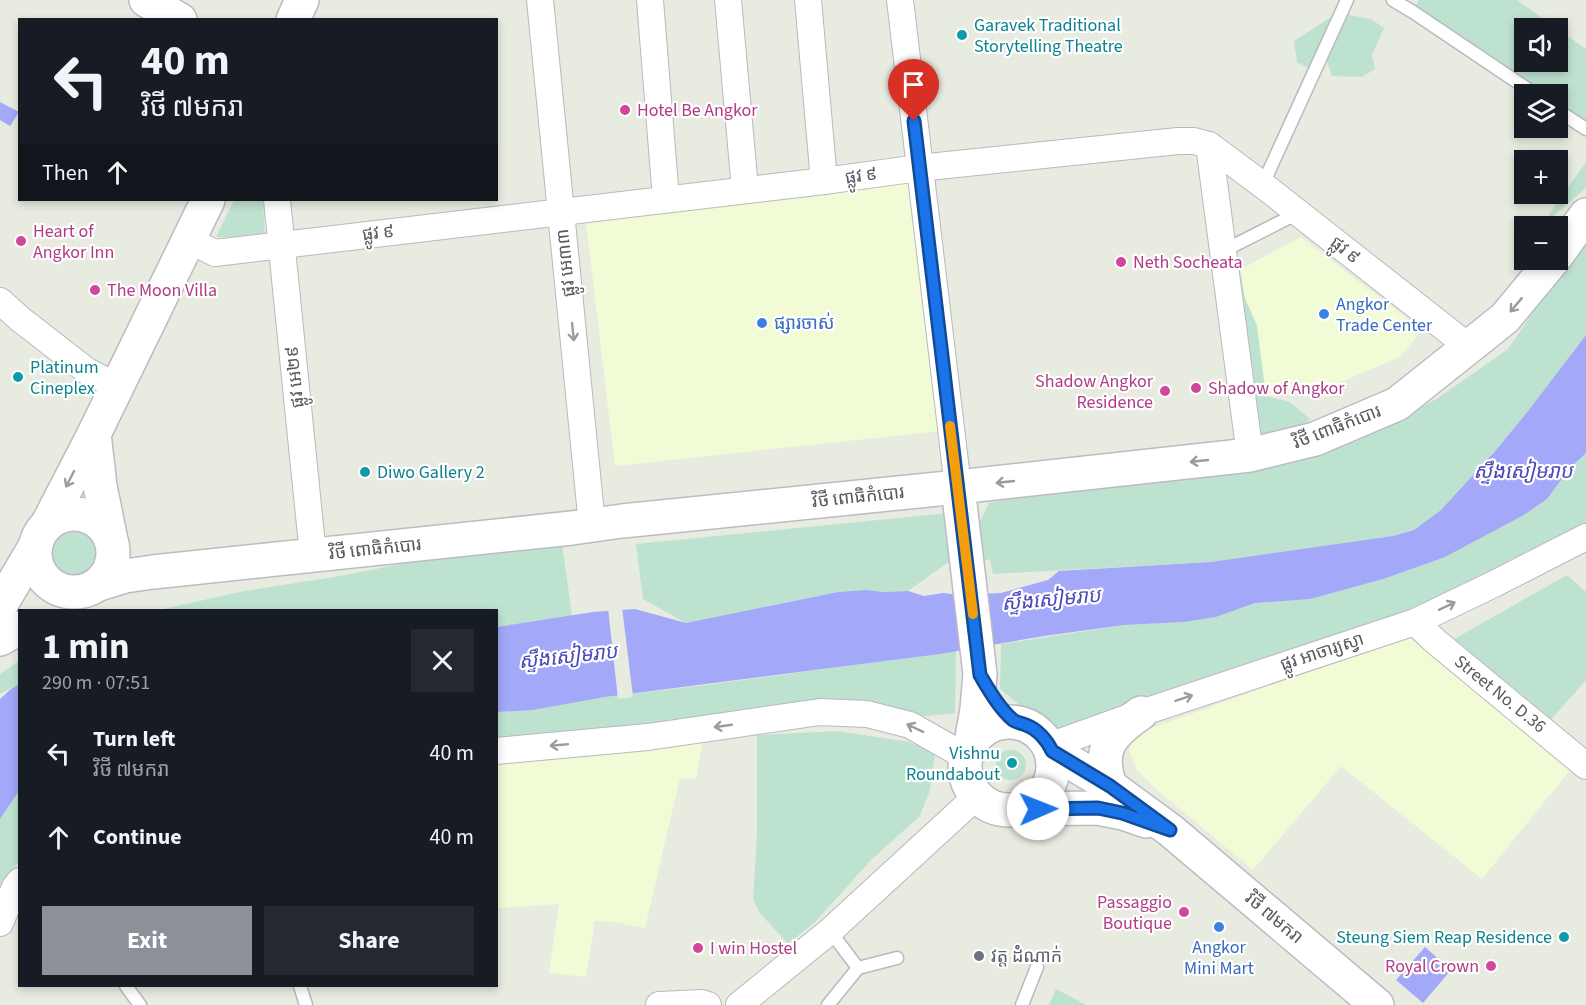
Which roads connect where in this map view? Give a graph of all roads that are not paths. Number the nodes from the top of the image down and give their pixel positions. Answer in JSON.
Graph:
{"nodes":[{"id":1,"x":146,"y":0,"type":"edge"},
{"id":2,"x":302,"y":0,"type":"edge"},
{"id":3,"x":540,"y":0,"type":"edge"},
{"id":4,"x":650,"y":0,"type":"edge"},
{"id":5,"x":728,"y":0,"type":"edge"},
{"id":6,"x":808,"y":0,"type":"edge"},
{"id":7,"x":900,"y":0,"type":"edge"},
{"id":8,"x":1347,"y":0,"type":"edge"},
{"id":9,"x":1393,"y":0,"type":"edge"},
{"id":10,"x":177,"y":18,"type":"edge"},
{"id":11,"x":294,"y":18,"type":"edge"},
{"id":12,"x":1520,"y":84,"type":"edge"},
{"id":13,"x":1568,"y":117,"type":"edge"},
{"id":14,"x":1586,"y":129,"type":"edge"},
{"id":15,"x":1209,"y":145,"type":"junction"},
{"id":16,"x":919,"y":168,"type":"junction"},
{"id":17,"x":824,"y":181,"type":"junction"},
{"id":18,"x":1264,"y":186,"type":"junction"},
{"id":19,"x":745,"y":189,"type":"junction"},
{"id":20,"x":666,"y":199,"type":"junction"},
{"id":21,"x":208,"y":201,"type":"edge"},
{"id":22,"x":277,"y":201,"type":"edge"},
{"id":23,"x":561,"y":212,"type":"junction"},
{"id":24,"x":1298,"y":213,"type":"junction"},
{"id":25,"x":1586,"y":215,"type":"edge"},
{"id":26,"x":188,"y":240,"type":"junction"},
{"id":27,"x":1568,"y":240,"type":"edge"},
{"id":28,"x":282,"y":245,"type":"junction"},
{"id":29,"x":1223,"y":251,"type":"junction"},
{"id":30,"x":1545,"y":270,"type":"edge"},
{"id":31,"x":0,"y":301,"type":"edge"},
{"id":32,"x":1469,"y":347,"type":"junction"},
{"id":33,"x":116,"y":386,"type":"junction"},
{"id":34,"x":93,"y":434,"type":"junction"},
{"id":35,"x":1250,"y":455,"type":"junction"},
{"id":36,"x":958,"y":487,"type":"junction"},
{"id":37,"x":592,"y":525,"type":"junction"},
{"id":38,"x":41,"y":535,"type":"junction"},
{"id":39,"x":1586,"y":537,"type":"edge"},
{"id":40,"x":111,"y":538,"type":"junction"},
{"id":41,"x":313,"y":555,"type":"junction"},
{"id":42,"x":153,"y":572,"type":"junction"},
{"id":43,"x":88,"y":588,"type":"junction"},
{"id":44,"x":0,"y":606,"type":"edge"},
{"id":45,"x":51,"y":609,"type":"edge"},
{"id":46,"x":1415,"y":622,"type":"junction"},
{"id":47,"x":18,"y":629,"type":"edge"},
{"id":48,"x":0,"y":639,"type":"edge"},
{"id":49,"x":979,"y":665,"type":"junction"},
{"id":50,"x":1141,"y":713,"type":"junction"},
{"id":51,"x":1014,"y":722,"type":"junction"},
{"id":52,"x":1050,"y":748,"type":"junction"},
{"id":53,"x":498,"y":750,"type":"edge"},
{"id":54,"x":968,"y":750,"type":"junction"},
{"id":55,"x":1586,"y":766,"type":"edge"},
{"id":56,"x":1110,"y":786,"type":"junction"},
{"id":57,"x":977,"y":796,"type":"junction"},
{"id":58,"x":1019,"y":809,"type":"junction"},
{"id":59,"x":1170,"y":830,"type":"junction"},
{"id":60,"x":18,"y":886,"type":"edge"},
{"id":61,"x":0,"y":923,"type":"edge"},
{"id":62,"x":830,"y":931,"type":"junction"},
{"id":63,"x":897,"y":958,"type":"dead end"},
{"id":64,"x":1037,"y":967,"type":"dead end"},
{"id":65,"x":858,"y":968,"type":"junction"},
{"id":66,"x":127,"y":987,"type":"edge"},
{"id":67,"x":300,"y":987,"type":"edge"},
{"id":68,"x":140,"y":1005,"type":"edge"},
{"id":69,"x":306,"y":1005,"type":"edge"},
{"id":70,"x":659,"y":1005,"type":"edge"},
{"id":71,"x":708,"y":1005,"type":"edge"},
{"id":72,"x":739,"y":1005,"type":"edge"},
{"id":73,"x":828,"y":1005,"type":"edge"},
{"id":74,"x":1022,"y":1005,"type":"edge"},
{"id":75,"x":1377,"y":1005,"type":"edge"}],
"edges":[{"from":1,"to":10,"type":"main road"},
{"from":2,"to":11,"type":"main road"},
{"from":3,"to":23,"type":"street","name":"ផ្លូវ អេ៣៣"},
{"from":4,"to":20,"type":"street"},
{"from":5,"to":19,"type":"street"},
{"from":6,"to":17,"type":"street"},
{"from":7,"to":16,"type":"street"},
{"from":8,"to":18,"type":"lane"},
{"from":9,"to":12,"type":"lane"},
{"from":13,"to":14,"type":"lane"},
{"from":15,"to":16,"type":"street","name":"ផ្លូវ ៩"},
{"from":15,"to":18,"type":"street","name":"ផ្លូវ ៩"},
{"from":15,"to":29,"type":"street"},
{"from":16,"to":17,"type":"street","name":"ផ្លូវ ៩"},
{"from":16,"to":36,"type":"street"},
{"from":17,"to":19,"type":"street","name":"ផ្លូវ ៩"},
{"from":18,"to":24,"type":"street","name":"ផ្លូវ ៩"},
{"from":19,"to":20,"type":"street","name":"ផ្លូវ ៩"},
{"from":20,"to":23,"type":"street","name":"ផ្លូវ ៩"},
{"from":21,"to":26,"type":"main road"},
{"from":22,"to":28,"type":"street","name":"ផ្លូវ អេ២៩"},
{"from":23,"to":28,"type":"street","name":"ផ្លូវ ៩"},
{"from":23,"to":37,"type":"street","name":"ផ្លូវ អេ៣៣","one_way":true},
{"from":24,"to":29,"type":"lane"},
{"from":24,"to":32,"type":"street","name":"ផ្លូវ ៩"},
{"from":25,"to":27,"type":"main road"},
{"from":26,"to":28,"type":"street","name":"ផ្លូវ ៩"},
{"from":26,"to":33,"type":"main road"},
{"from":28,"to":41,"type":"street","name":"ផ្លូវ អេ២៩"},
{"from":29,"to":35,"type":"street"},
{"from":30,"to":32,"type":"main road","name":"វិថី ពោធិកំបោរ","one_way":true},
{"from":31,"to":33,"type":"street"},
{"from":32,"to":35,"type":"main road","name":"វិថី ពោធិកំបោរ"},
{"from":33,"to":34,"type":"main road"},
{"from":34,"to":38,"type":"main road","one_way":true},
{"from":34,"to":40,"type":"main road"},
{"from":35,"to":36,"type":"main road","name":"វិថី ពោធិកំបោរ","one_way":true},
{"from":36,"to":37,"type":"main road","name":"វិថី ពោធិកំបោរ"},
{"from":36,"to":49,"type":"main road"},
{"from":37,"to":41,"type":"main road","name":"វិថី ពោធិកំបោរ"},
{"from":38,"to":40,"type":"main road"},
{"from":38,"to":43,"type":"main road"},
{"from":38,"to":44,"type":"main road"},
{"from":46,"to":39,"type":"street","name":"ផ្លូវ អាចារ្យស្វា","one_way":true},
{"from":40,"to":42,"type":"main road"},
{"from":40,"to":43,"type":"main road"},
{"from":41,"to":42,"type":"main road","name":"វិថី ពោធិកំបោរ"},
{"from":42,"to":43,"type":"main road","name":"វិថី ពោធិកំបោរ"},
{"from":43,"to":45,"type":"main road"},
{"from":50,"to":46,"type":"street","name":"ផ្លូវ អាចារ្យស្វា","one_way":true},
{"from":46,"to":55,"type":"street","name":"Street No. D.36"},
{"from":47,"to":48,"type":"main road"},
{"from":49,"to":51,"type":"main road"},
{"from":49,"to":54,"type":"main road"},
{"from":50,"to":52,"type":"street","name":"ផ្លូវ អាចារ្យស្វា"},
{"from":50,"to":56,"type":"main road"},
{"from":51,"to":52,"type":"main road"},
{"from":51,"to":54,"type":"main road"},
{"from":52,"to":56,"type":"main road","name":"វិថី ៧មករា"},
{"from":52,"to":58,"type":"main road"},
{"from":54,"to":53,"type":"street","one_way":true},
{"from":54,"to":57,"type":"main road"},
{"from":56,"to":59,"type":"main road","name":"វិថី ៧មករា"},
{"from":57,"to":58,"type":"main road"},
{"from":57,"to":62,"type":"street"},
{"from":58,"to":59,"type":"main road","name":"វិថី ៧មករា"},
{"from":59,"to":75,"type":"main road","name":"វិថី ៧មករា"},
{"from":60,"to":61,"type":"street"},
{"from":62,"to":65,"type":"lane"},
{"from":62,"to":72,"type":"street"},
{"from":63,"to":65,"type":"lane"},
{"from":64,"to":74,"type":"lane"},
{"from":65,"to":73,"type":"lane"},
{"from":66,"to":68,"type":"lane"},
{"from":67,"to":69,"type":"lane"},
{"from":70,"to":71,"type":"street"}]}
